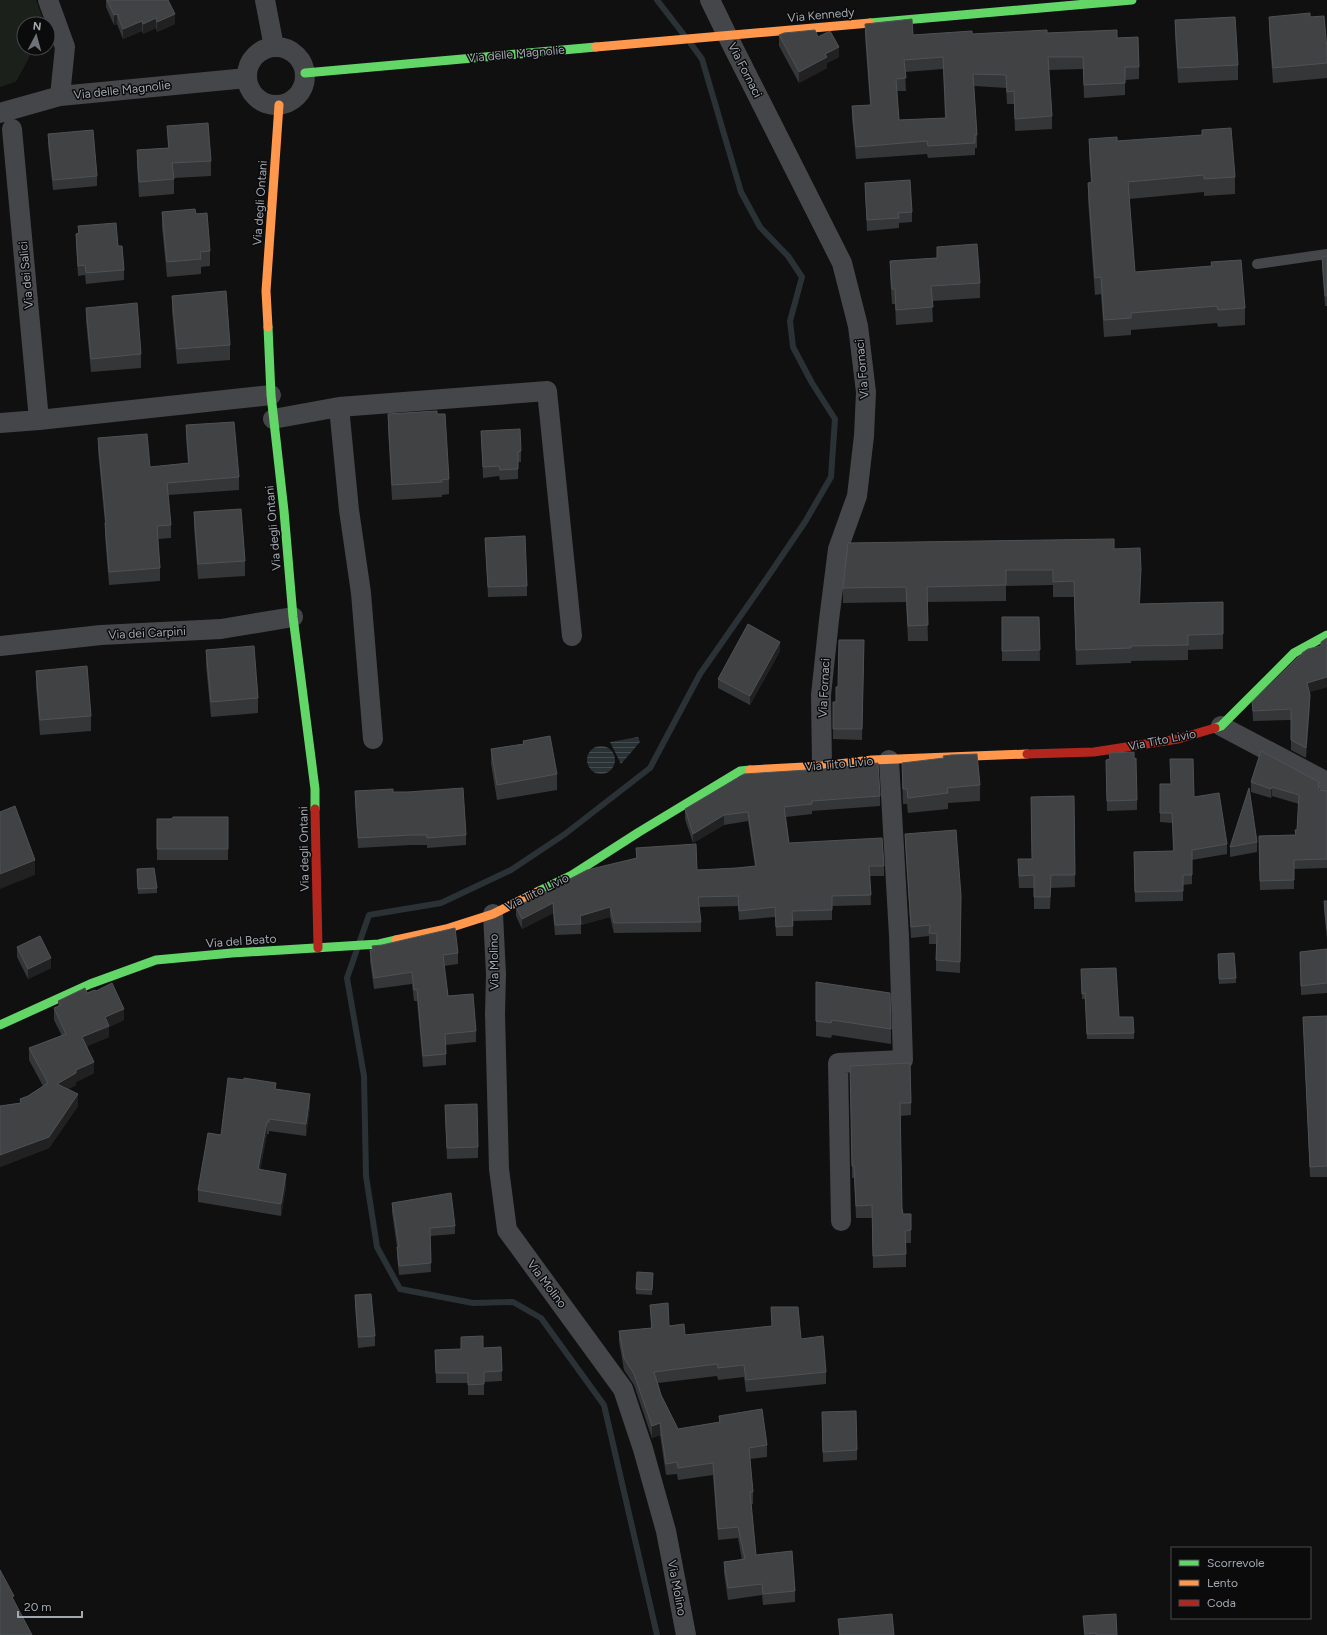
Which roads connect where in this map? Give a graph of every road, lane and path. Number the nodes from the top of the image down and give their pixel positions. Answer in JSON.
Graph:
{"nodes":[{"id":1,"x":48,"y":0,"type":"edge"},
{"id":2,"x":265,"y":0,"type":"edge"},
{"id":3,"x":710,"y":0,"type":"edge"},
{"id":4,"x":1132,"y":0,"type":"edge"},
{"id":5,"x":1073,"y":2,"type":"edge"},
{"id":6,"x":727,"y":35,"type":"junction"},
{"id":7,"x":274,"y":47,"type":"junction"},
{"id":8,"x":305,"y":73,"type":"junction"},
{"id":9,"x":247,"y":78,"type":"junction"},
{"id":10,"x":60,"y":96,"type":"junction"},
{"id":11,"x":278,"y":105,"type":"junction"},
{"id":12,"x":0,"y":113,"type":"edge"},
{"id":13,"x":12,"y":129,"type":"dead end"},
{"id":14,"x":1327,"y":254,"type":"edge"},
{"id":15,"x":1257,"y":264,"type":"dead end"},
{"id":16,"x":271,"y":395,"type":"junction"},
{"id":17,"x":339,"y":407,"type":"junction"},
{"id":18,"x":273,"y":419,"type":"junction"},
{"id":19,"x":39,"y":420,"type":"junction"},
{"id":20,"x":0,"y":423,"type":"edge"},
{"id":21,"x":293,"y":617,"type":"junction"},
{"id":22,"x":1327,"y":635,"type":"edge"},
{"id":23,"x":572,"y":636,"type":"dead end"},
{"id":24,"x":0,"y":646,"type":"edge"},
{"id":25,"x":1221,"y":726,"type":"junction"},
{"id":26,"x":373,"y":739,"type":"dead end"},
{"id":27,"x":889,"y":760,"type":"junction"},
{"id":28,"x":822,"y":766,"type":"junction"},
{"id":29,"x":1327,"y":782,"type":"edge"},
{"id":30,"x":493,"y":914,"type":"junction"},
{"id":31,"x":318,"y":948,"type":"junction"},
{"id":32,"x":0,"y":1025,"type":"edge"},
{"id":33,"x":841,"y":1221,"type":"dead end"},
{"id":34,"x":686,"y":1635,"type":"edge"}],
"edges":[{"from":1,"to":10,"type":"street"},
{"from":2,"to":7,"type":"street"},
{"from":3,"to":6,"type":"street","name":"Via Fornaci"},
{"from":4,"to":5,"type":"street","name":"Via Kennedy"},
{"from":5,"to":6,"type":"street","name":"Via Kennedy"},
{"from":6,"to":8,"type":"street","name":"Via delle Magnolie"},
{"from":6,"to":28,"type":"street","name":"Via Fornaci"},
{"from":7,"to":8,"type":"street"},
{"from":7,"to":9,"type":"street"},
{"from":8,"to":11,"type":"street"},
{"from":9,"to":10,"type":"street","name":"Via delle Magnolie"},
{"from":9,"to":11,"type":"street"},
{"from":10,"to":12,"type":"street","name":"Via delle Magnolie"},
{"from":11,"to":16,"type":"street","name":"Via degli Ontani"},
{"from":13,"to":19,"type":"street","name":"Via dei Salici"},
{"from":14,"to":15,"type":"lane"},
{"from":16,"to":18,"type":"street","name":"Via degli Ontani"},
{"from":16,"to":19,"type":"street"},
{"from":17,"to":18,"type":"street"},
{"from":17,"to":23,"type":"street"},
{"from":17,"to":26,"type":"street"},
{"from":18,"to":21,"type":"street","name":"Via degli Ontani"},
{"from":19,"to":20,"type":"street"},
{"from":21,"to":24,"type":"street","name":"Via dei Carpini"},
{"from":21,"to":31,"type":"street","name":"Via degli Ontani"},
{"from":22,"to":25,"type":"street","name":"Via Tito Livio"},
{"from":25,"to":27,"type":"street","name":"Via Tito Livio"},
{"from":25,"to":29,"type":"street"},
{"from":27,"to":28,"type":"street","name":"Via Tito Livio"},
{"from":27,"to":33,"type":"street"},
{"from":28,"to":30,"type":"street","name":"Via Tito Livio"},
{"from":30,"to":31,"type":"street","name":"Via del Beato"},
{"from":30,"to":34,"type":"street","name":"Via Molino"},
{"from":31,"to":32,"type":"street","name":"Via del Beato"}]}
